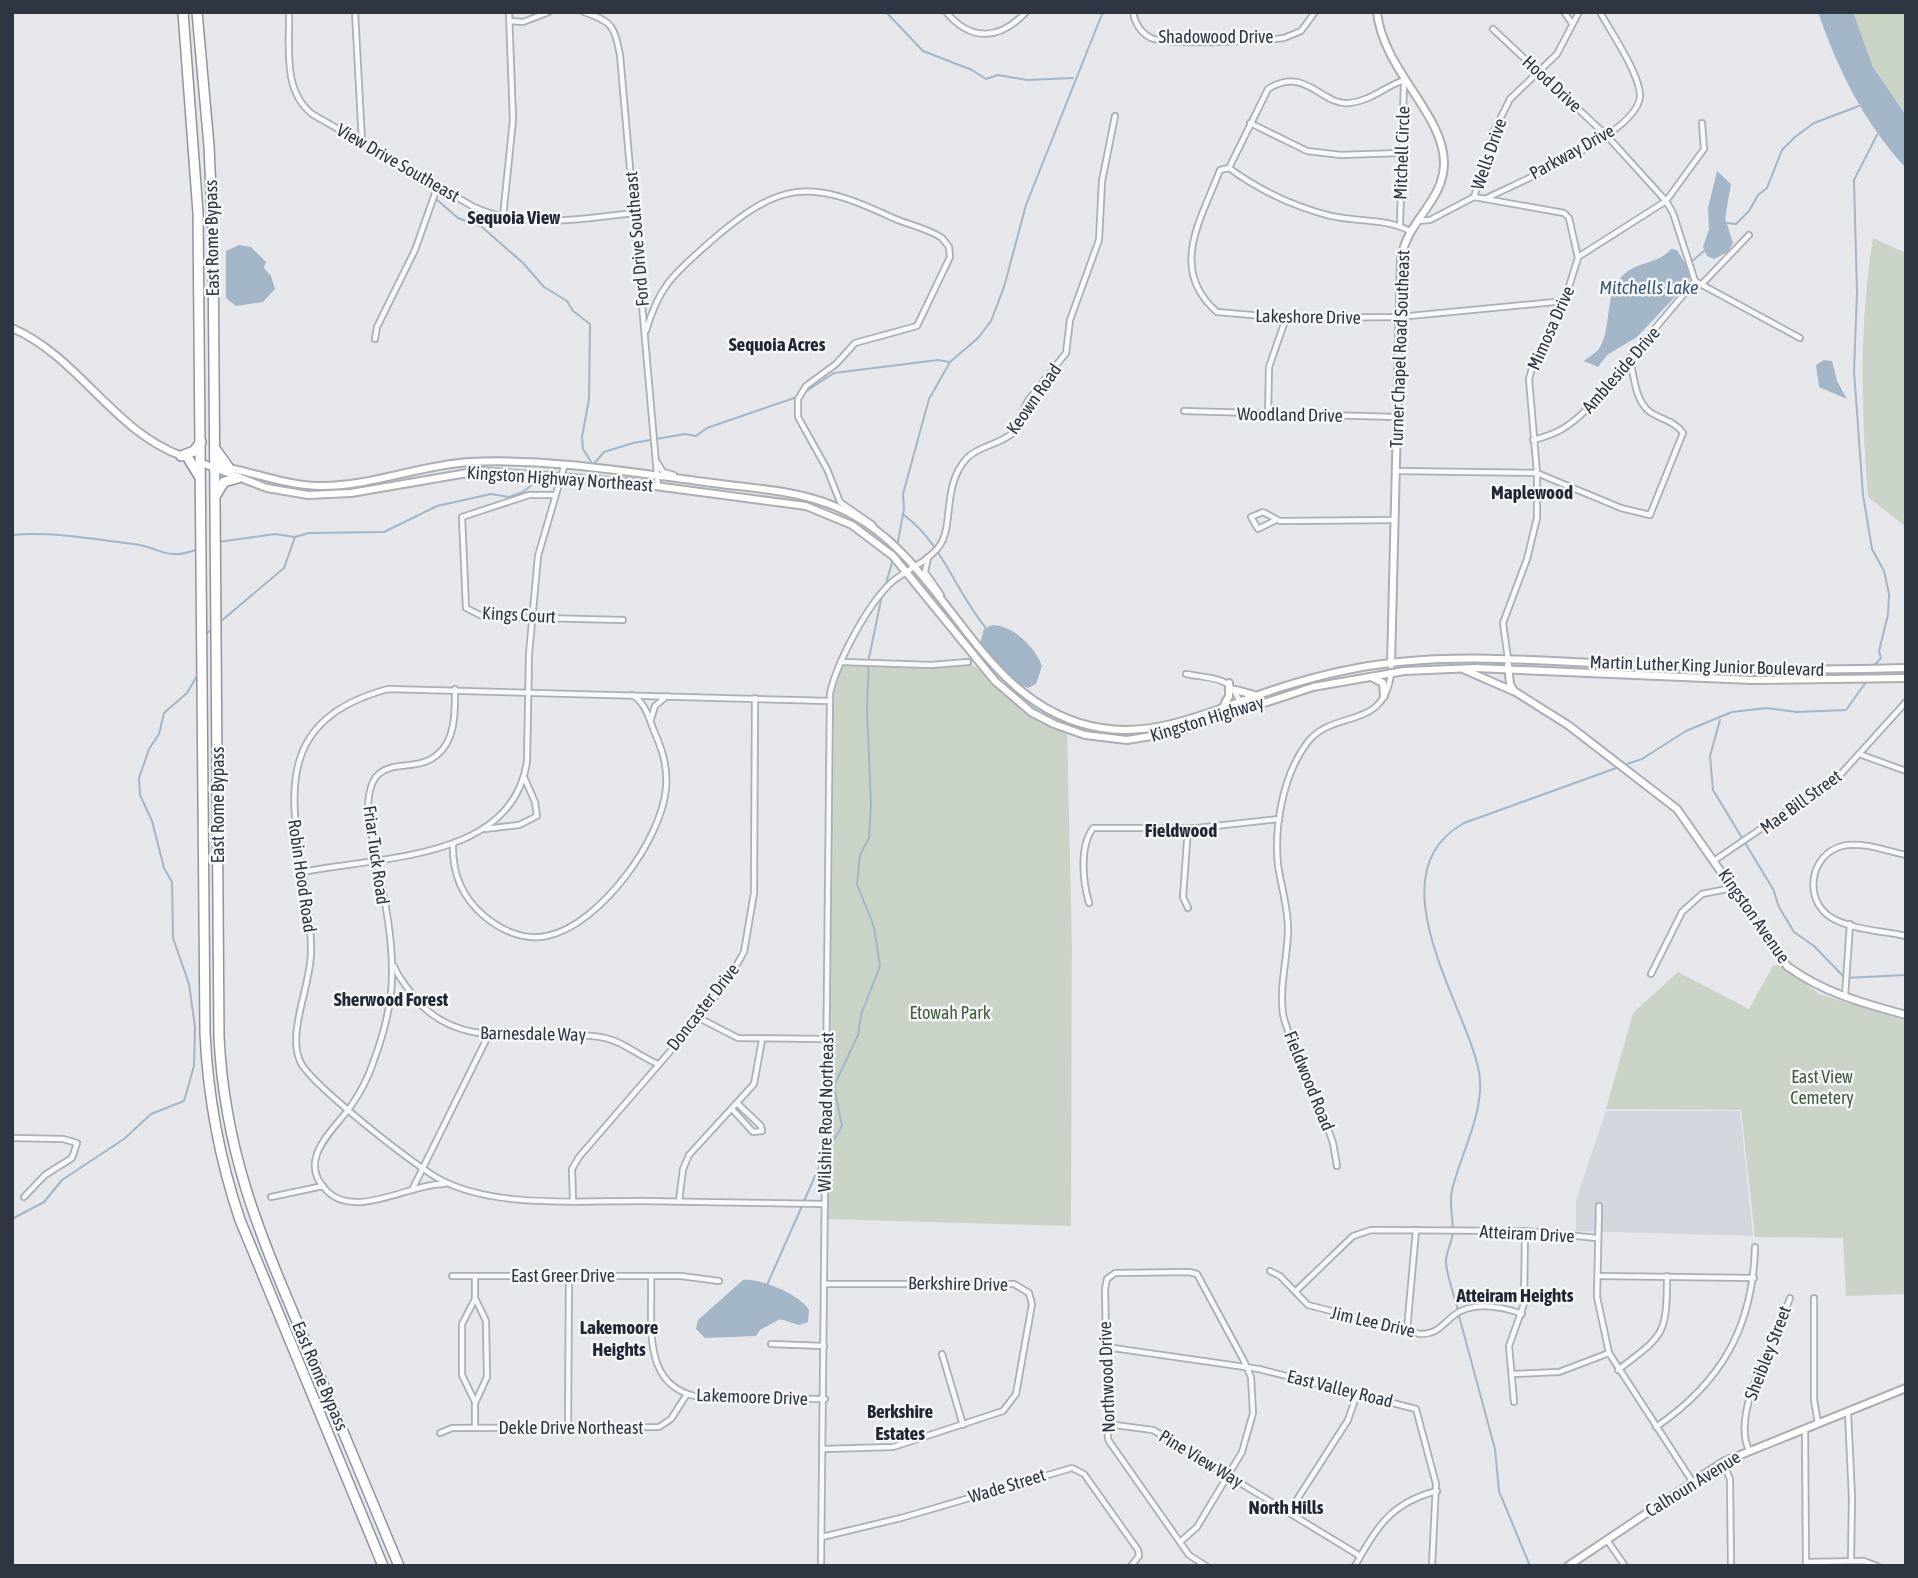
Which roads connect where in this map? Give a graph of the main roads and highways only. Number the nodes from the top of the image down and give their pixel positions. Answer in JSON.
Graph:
{"nodes":[{"id":1,"x":183,"y":12,"type":"edge"},
{"id":2,"x":197,"y":12,"type":"edge"},
{"id":3,"x":1377,"y":12,"type":"edge"},
{"id":4,"x":12,"y":328,"type":"edge"},
{"id":5,"x":201,"y":442,"type":"junction"},
{"id":6,"x":215,"y":446,"type":"junction"},
{"id":7,"x":184,"y":457,"type":"junction"},
{"id":8,"x":201,"y":463,"type":"junction"},
{"id":9,"x":215,"y":467,"type":"junction"},
{"id":10,"x":229,"y":468,"type":"junction"},
{"id":11,"x":238,"y":478,"type":"junction"},
{"id":12,"x":201,"y":481,"type":"junction"},
{"id":13,"x":215,"y":497,"type":"junction"},
{"id":14,"x":893,"y":556,"type":"joint"},
{"id":15,"x":1392,"y":649,"type":"junction"},
{"id":16,"x":1508,"y":659,"type":"junction"},
{"id":17,"x":1410,"y":661,"type":"junction"},
{"id":18,"x":1391,"y":663,"type":"junction"},
{"id":19,"x":1457,"y":668,"type":"junction"},
{"id":20,"x":1906,"y":668,"type":"edge"},
{"id":21,"x":1509,"y":669,"type":"junction"},
{"id":22,"x":1391,"y":672,"type":"junction"},
{"id":23,"x":1366,"y":676,"type":"junction"},
{"id":24,"x":1906,"y":678,"type":"edge"},
{"id":25,"x":1229,"y":684,"type":"road end"},
{"id":26,"x":1236,"y":690,"type":"road end"},
{"id":27,"x":1514,"y":691,"type":"junction"},
{"id":28,"x":1256,"y":696,"type":"junction"},
{"id":29,"x":1384,"y":696,"type":"road end"},
{"id":30,"x":1223,"y":707,"type":"junction"},
{"id":31,"x":1906,"y":1015,"type":"edge"},
{"id":32,"x":1906,"y":1388,"type":"edge"},
{"id":33,"x":383,"y":1566,"type":"edge"},
{"id":34,"x":399,"y":1566,"type":"edge"},
{"id":35,"x":1568,"y":1566,"type":"edge"}],
"edges":[{"from":1,"to":5,"type":"highway","name":"East Rome Bypass"},
{"from":2,"to":6,"type":"highway","name":"East Rome Bypass"},
{"from":3,"to":15,"type":"main road","name":"Turner Chapel Road Southeast"},
{"from":4,"to":7,"type":"main road","name":"Kingston Highway Northeast"},
{"from":5,"to":7,"type":"highway"},
{"from":5,"to":8,"type":"highway","name":"East Rome Bypass"},
{"from":6,"to":9,"type":"highway","name":"East Rome Bypass"},
{"from":6,"to":10,"type":"highway"},
{"from":7,"to":8,"type":"main road","name":"Kingston Highway Northeast"},
{"from":7,"to":12,"type":"highway"},
{"from":8,"to":9,"type":"main road","name":"Kingston Highway Northeast"},
{"from":8,"to":12,"type":"highway","name":"East Rome Bypass"},
{"from":9,"to":10,"type":"main road","name":"Kingston Highway"},
{"from":9,"to":11,"type":"main road","name":"Kingston Highway Northeast"},
{"from":9,"to":13,"type":"highway","name":"East Rome Bypass"},
{"from":10,"to":30,"type":"main road","name":"Kingston Highway"},
{"from":11,"to":13,"type":"highway"},
{"from":11,"to":14,"type":"main road","name":"Kingston Highway Northeast"},
{"from":12,"to":33,"type":"highway","name":"East Rome Bypass"},
{"from":13,"to":34,"type":"highway","name":"East Rome Bypass"},
{"from":14,"to":23,"type":"main road","name":"Kingston Highway"},
{"from":15,"to":17,"type":"main road"},
{"from":15,"to":18,"type":"main road","name":"Turner Chapel Road Southeast"},
{"from":16,"to":17,"type":"main road"},
{"from":16,"to":20,"type":"main road","name":"Martin Luther King Junior Boulevard"},
{"from":16,"to":21,"type":"main road"},
{"from":17,"to":18,"type":"main road","name":"Kingston Highway"},
{"from":18,"to":22,"type":"main road","name":"Turner Chapel Road Southeast"},
{"from":18,"to":28,"type":"main road","name":"Kingston Highway"},
{"from":19,"to":21,"type":"main road","name":"Kingston Highway"},
{"from":19,"to":22,"type":"main road","name":"Kingston Highway"},
{"from":19,"to":27,"type":"main road","name":"Kingston Avenue"},
{"from":21,"to":24,"type":"main road","name":"Martin Luther King Junior Boulevard"},
{"from":21,"to":27,"type":"main road"},
{"from":22,"to":23,"type":"main road","name":"Kingston Highway"},
{"from":23,"to":29,"type":"main road"},
{"from":25,"to":30,"type":"main road"},
{"from":26,"to":28,"type":"main road"},
{"from":27,"to":31,"type":"main road","name":"Kingston Avenue"},
{"from":28,"to":30,"type":"main road","name":"Kingston Highway"},
{"from":32,"to":35,"type":"main road","name":"Calhoun Avenue"}]}
